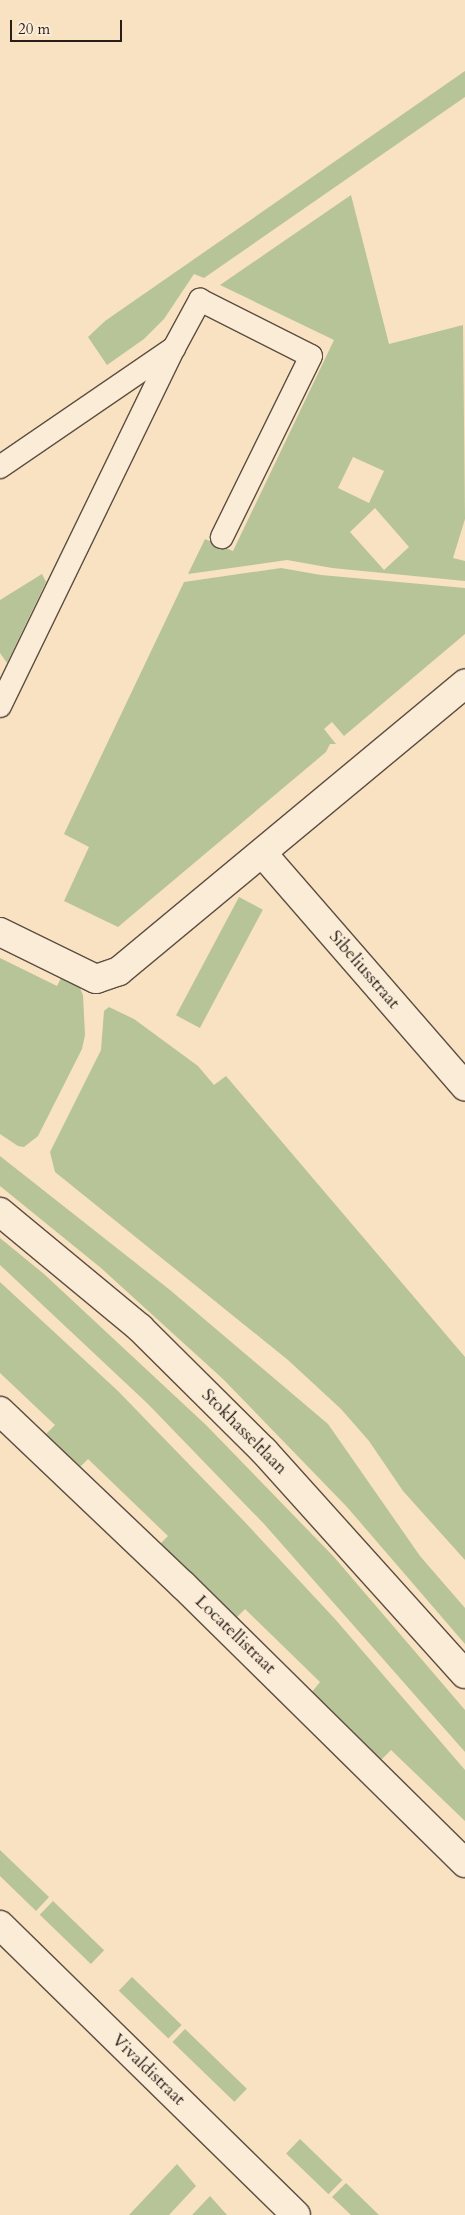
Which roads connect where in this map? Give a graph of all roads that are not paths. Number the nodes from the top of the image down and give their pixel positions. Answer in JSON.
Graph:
{"nodes":[{"id":1,"x":174,"y":348,"type":"junction"},
{"id":2,"x":0,"y":467,"type":"edge"},
{"id":3,"x":222,"y":538,"type":"dead end"},
{"id":4,"x":465,"y":684,"type":"edge"},
{"id":5,"x":0,"y":706,"type":"edge"},
{"id":6,"x":263,"y":854,"type":"junction"},
{"id":7,"x":0,"y":932,"type":"edge"},
{"id":8,"x":465,"y":1086,"type":"edge"},
{"id":9,"x":0,"y":1212,"type":"edge"},
{"id":10,"x":0,"y":1411,"type":"edge"},
{"id":11,"x":465,"y":1674,"type":"edge"},
{"id":12,"x":465,"y":1863,"type":"edge"},
{"id":13,"x":0,"y":1925,"type":"edge"},
{"id":14,"x":296,"y":2215,"type":"edge"}],
"edges":[{"from":1,"to":2,"type":"lane"},
{"from":1,"to":3,"type":"lane"},
{"from":1,"to":5,"type":"lane"},
{"from":4,"to":6,"type":"street"},
{"from":6,"to":7,"type":"street"},
{"from":6,"to":8,"type":"street","name":"Sibeliusstraat"},
{"from":9,"to":11,"type":"street","name":"Stokhasseltlaan"},
{"from":10,"to":12,"type":"street","name":"Locatellistraat"},
{"from":13,"to":14,"type":"street","name":"Vivaldistraat"}]}
